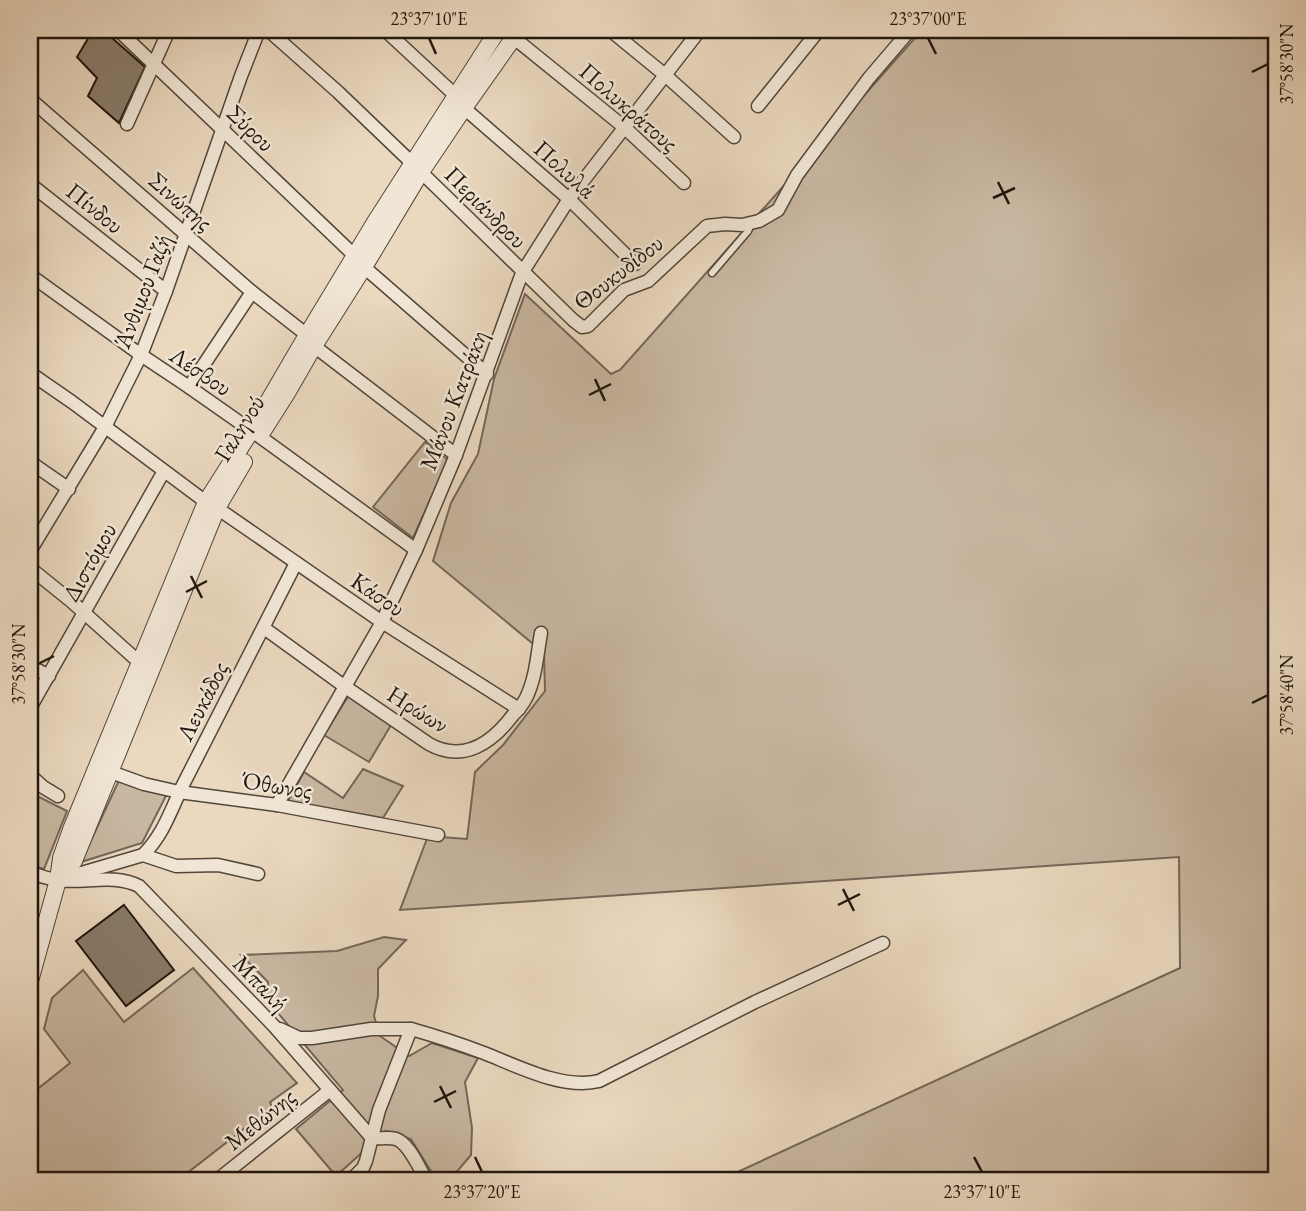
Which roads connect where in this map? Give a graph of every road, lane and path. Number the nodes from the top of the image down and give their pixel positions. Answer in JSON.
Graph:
{"nodes":[{"id":1,"x":118,"y":30,"type":"edge"},
{"id":2,"x":169,"y":30,"type":"edge"},
{"id":3,"x":259,"y":30,"type":"edge"},
{"id":4,"x":268,"y":30,"type":"edge"},
{"id":5,"x":384,"y":30,"type":"edge"},
{"id":6,"x":498,"y":30,"type":"edge"},
{"id":7,"x":610,"y":30,"type":"edge"},
{"id":8,"x":699,"y":30,"type":"edge"},
{"id":9,"x":818,"y":30,"type":"edge"},
{"id":10,"x":911,"y":30,"type":"edge"},
{"id":11,"x":513,"y":33,"type":"edge"},
{"id":12,"x":155,"y":63,"type":"junction"},
{"id":13,"x":665,"y":75,"type":"junction"},
{"id":14,"x":30,"y":99,"type":"edge"},
{"id":15,"x":459,"y":101,"type":"junction"},
{"id":16,"x":758,"y":106,"type":"dead end"},
{"id":17,"x":127,"y":124,"type":"dead end"},
{"id":18,"x":624,"y":127,"type":"junction"},
{"id":19,"x":223,"y":130,"type":"junction"},
{"id":20,"x":734,"y":136,"type":"dead end"},
{"id":21,"x":416,"y":167,"type":"junction"},
{"id":22,"x":684,"y":183,"type":"dead end"},
{"id":23,"x":30,"y":184,"type":"edge"},
{"id":24,"x":569,"y":200,"type":"junction"},
{"id":25,"x":752,"y":223,"type":"junction"},
{"id":26,"x":187,"y":233,"type":"junction"},
{"id":27,"x":360,"y":261,"type":"junction"},
{"id":28,"x":635,"y":264,"type":"dead end"},
{"id":29,"x":522,"y":273,"type":"junction"},
{"id":30,"x":712,"y":273,"type":"dead end"},
{"id":31,"x":30,"y":275,"type":"edge"},
{"id":32,"x":166,"y":291,"type":"junction"},
{"id":33,"x":252,"y":292,"type":"junction"},
{"id":34,"x":310,"y":340,"type":"junction"},
{"id":35,"x":141,"y":355,"type":"junction"},
{"id":36,"x":30,"y":373,"type":"edge"},
{"id":37,"x":487,"y":373,"type":"junction"},
{"id":38,"x":189,"y":387,"type":"junction"},
{"id":39,"x":105,"y":427,"type":"junction"},
{"id":40,"x":255,"y":434,"type":"junction"},
{"id":41,"x":456,"y":455,"type":"junction"},
{"id":42,"x":30,"y":462,"type":"edge"},
{"id":43,"x":164,"y":471,"type":"junction"},
{"id":44,"x":69,"y":489,"type":"junction"},
{"id":45,"x":212,"y":505,"type":"junction"},
{"id":46,"x":416,"y":550,"type":"junction"},
{"id":47,"x":30,"y":551,"type":"edge"},
{"id":48,"x":296,"y":563,"type":"junction"},
{"id":49,"x":30,"y":568,"type":"edge"},
{"id":50,"x":85,"y":613,"type":"junction"},
{"id":51,"x":382,"y":622,"type":"junction"},
{"id":52,"x":264,"y":628,"type":"junction"},
{"id":53,"x":541,"y":634,"type":"dead end"},
{"id":54,"x":139,"y":662,"type":"junction"},
{"id":55,"x":30,"y":666,"type":"edge"},
{"id":56,"x":49,"y":676,"type":"junction"},
{"id":57,"x":344,"y":686,"type":"junction"},
{"id":58,"x":30,"y":708,"type":"edge"},
{"id":59,"x":519,"y":709,"type":"junction"},
{"id":60,"x":111,"y":772,"type":"junction"},
{"id":61,"x":30,"y":775,"type":"edge"},
{"id":62,"x":179,"y":792,"type":"junction"},
{"id":63,"x":58,"y":796,"type":"dead end"},
{"id":64,"x":277,"y":806,"type":"junction"},
{"id":65,"x":438,"y":835,"type":"dead end"},
{"id":66,"x":143,"y":855,"type":"junction"},
{"id":67,"x":30,"y":873,"type":"edge"},
{"id":68,"x":258,"y":874,"type":"dead end"},
{"id":69,"x":58,"y":880,"type":"junction"},
{"id":70,"x":883,"y":943,"type":"dead end"},
{"id":71,"x":30,"y":981,"type":"edge"},
{"id":72,"x":274,"y":1026,"type":"junction"},
{"id":73,"x":411,"y":1029,"type":"junction"},
{"id":74,"x":330,"y":1090,"type":"junction"},
{"id":75,"x":372,"y":1138,"type":"junction"},
{"id":76,"x":216,"y":1181,"type":"edge"},
{"id":77,"x":350,"y":1181,"type":"edge"},
{"id":78,"x":427,"y":1181,"type":"edge"}],
"edges":[{"from":1,"to":12,"type":"street","name":"Σύρου"},
{"from":2,"to":12,"type":"street"},
{"from":3,"to":19,"type":"street","name":"Άνθιμου Γαζή"},
{"from":4,"to":21,"type":"street","name":"Περιάνδρου"},
{"from":5,"to":15,"type":"street","name":"Πολυλά"},
{"from":6,"to":15,"type":"street","name":"Γαληνού"},
{"from":7,"to":13,"type":"street"},
{"from":8,"to":13,"type":"street","name":"Μάνου Κατράκη"},
{"from":9,"to":16,"type":"street"},
{"from":10,"to":25,"type":"street"},
{"from":11,"to":15,"type":"street","name":"Γαληνού"},
{"from":11,"to":18,"type":"street","name":"Πολυκράτους"},
{"from":12,"to":17,"type":"street"},
{"from":12,"to":19,"type":"street","name":"Σύρου"},
{"from":13,"to":18,"type":"street","name":"Μάνου Κατράκη"},
{"from":13,"to":20,"type":"street"},
{"from":14,"to":26,"type":"street","name":"Σινώπης"},
{"from":15,"to":21,"type":"street","name":"Γαληνού"},
{"from":15,"to":24,"type":"street","name":"Πολυλά"},
{"from":18,"to":22,"type":"street","name":"Πολυκράτους"},
{"from":18,"to":24,"type":"street","name":"Μάνου Κατράκη"},
{"from":19,"to":26,"type":"street","name":"Άνθιμου Γαζή"},
{"from":19,"to":27,"type":"street","name":"Σύρου"},
{"from":21,"to":27,"type":"street","name":"Γαληνού"},
{"from":21,"to":29,"type":"street","name":"Περιάνδρου"},
{"from":23,"to":32,"type":"street","name":"Πίνδου"},
{"from":24,"to":28,"type":"street","name":"Πολυλά"},
{"from":24,"to":29,"type":"street","name":"Μάνου Κατράκη"},
{"from":25,"to":29,"type":"street","name":"Θουκυδίδου"},
{"from":25,"to":30,"type":"lane"},
{"from":26,"to":32,"type":"street","name":"Άνθιμου Γαζή"},
{"from":26,"to":33,"type":"street","name":"Σινώπης"},
{"from":27,"to":34,"type":"street","name":"Γαληνού"},
{"from":27,"to":37,"type":"street","name":"Σύρου"},
{"from":29,"to":37,"type":"street","name":"Μάνου Κατράκη"},
{"from":31,"to":35,"type":"street","name":"Λέσβου"},
{"from":32,"to":35,"type":"street","name":"Άνθιμου Γαζή"},
{"from":33,"to":34,"type":"street","name":"Σινώπης"},
{"from":33,"to":38,"type":"street"},
{"from":34,"to":40,"type":"street","name":"Γαληνού"},
{"from":34,"to":41,"type":"street","name":"Σινώπης"},
{"from":35,"to":38,"type":"street","name":"Λέσβου"},
{"from":35,"to":39,"type":"street","name":"Άνθιμου Γαζή"},
{"from":36,"to":39,"type":"street","name":"Κάσου"},
{"from":37,"to":41,"type":"street","name":"Μάνου Κατράκη"},
{"from":38,"to":40,"type":"street","name":"Λέσβου"},
{"from":39,"to":43,"type":"street","name":"Κάσου"},
{"from":39,"to":44,"type":"street","name":"Άνθιμου Γαζή"},
{"from":40,"to":45,"type":"street","name":"Γαληνού"},
{"from":40,"to":46,"type":"street","name":"Λέσβου"},
{"from":41,"to":46,"type":"street","name":"Μάνου Κατράκη"},
{"from":42,"to":44,"type":"street"},
{"from":43,"to":45,"type":"street","name":"Κάσου"},
{"from":43,"to":50,"type":"street","name":"Διστόμου"},
{"from":44,"to":47,"type":"street","name":"Άνθιμου Γαζή"},
{"from":45,"to":48,"type":"street","name":"Κάσου"},
{"from":45,"to":54,"type":"street","name":"Γαληνού"},
{"from":45,"to":60,"type":"street","name":"Γαληνού"},
{"from":46,"to":51,"type":"street","name":"Μάνου Κατράκη"},
{"from":48,"to":51,"type":"street","name":"Κάσου"},
{"from":48,"to":52,"type":"street","name":"Λευκάδος"},
{"from":49,"to":50,"type":"street"},
{"from":50,"to":54,"type":"street"},
{"from":50,"to":56,"type":"street","name":"Διστόμου"},
{"from":51,"to":57,"type":"street","name":"Μάνου Κατράκη"},
{"from":51,"to":59,"type":"street","name":"Κάσου"},
{"from":52,"to":57,"type":"street","name":"Ηρώων"},
{"from":52,"to":62,"type":"street","name":"Λευκάδος"},
{"from":53,"to":59,"type":"street","name":"Ηρώων"},
{"from":54,"to":69,"type":"street","name":"Γαληνού"},
{"from":55,"to":56,"type":"street"},
{"from":56,"to":58,"type":"street","name":"Διστόμου"},
{"from":57,"to":59,"type":"street","name":"Ηρώων"},
{"from":57,"to":64,"type":"street","name":"Μάνου Κατράκη"},
{"from":60,"to":62,"type":"street","name":"Όθωνος"},
{"from":60,"to":69,"type":"street","name":"Γαληνού"},
{"from":61,"to":63,"type":"street"},
{"from":62,"to":64,"type":"street","name":"Όθωνος"},
{"from":62,"to":66,"type":"street","name":"Λευκάδος"},
{"from":64,"to":65,"type":"street","name":"Όθωνος"},
{"from":66,"to":68,"type":"street"},
{"from":66,"to":69,"type":"street"},
{"from":67,"to":69,"type":"street","name":"Μπαλή"},
{"from":69,"to":71,"type":"street","name":"Γαληνού"},
{"from":69,"to":72,"type":"street","name":"Μπαλή"},
{"from":70,"to":73,"type":"street"},
{"from":72,"to":73,"type":"street"},
{"from":72,"to":74,"type":"street","name":"Μπαλή"},
{"from":73,"to":75,"type":"street"},
{"from":74,"to":75,"type":"street","name":"Μπαλή"},
{"from":74,"to":76,"type":"street","name":"Μεθώνης"},
{"from":75,"to":77,"type":"street"},
{"from":75,"to":78,"type":"street"}]}
